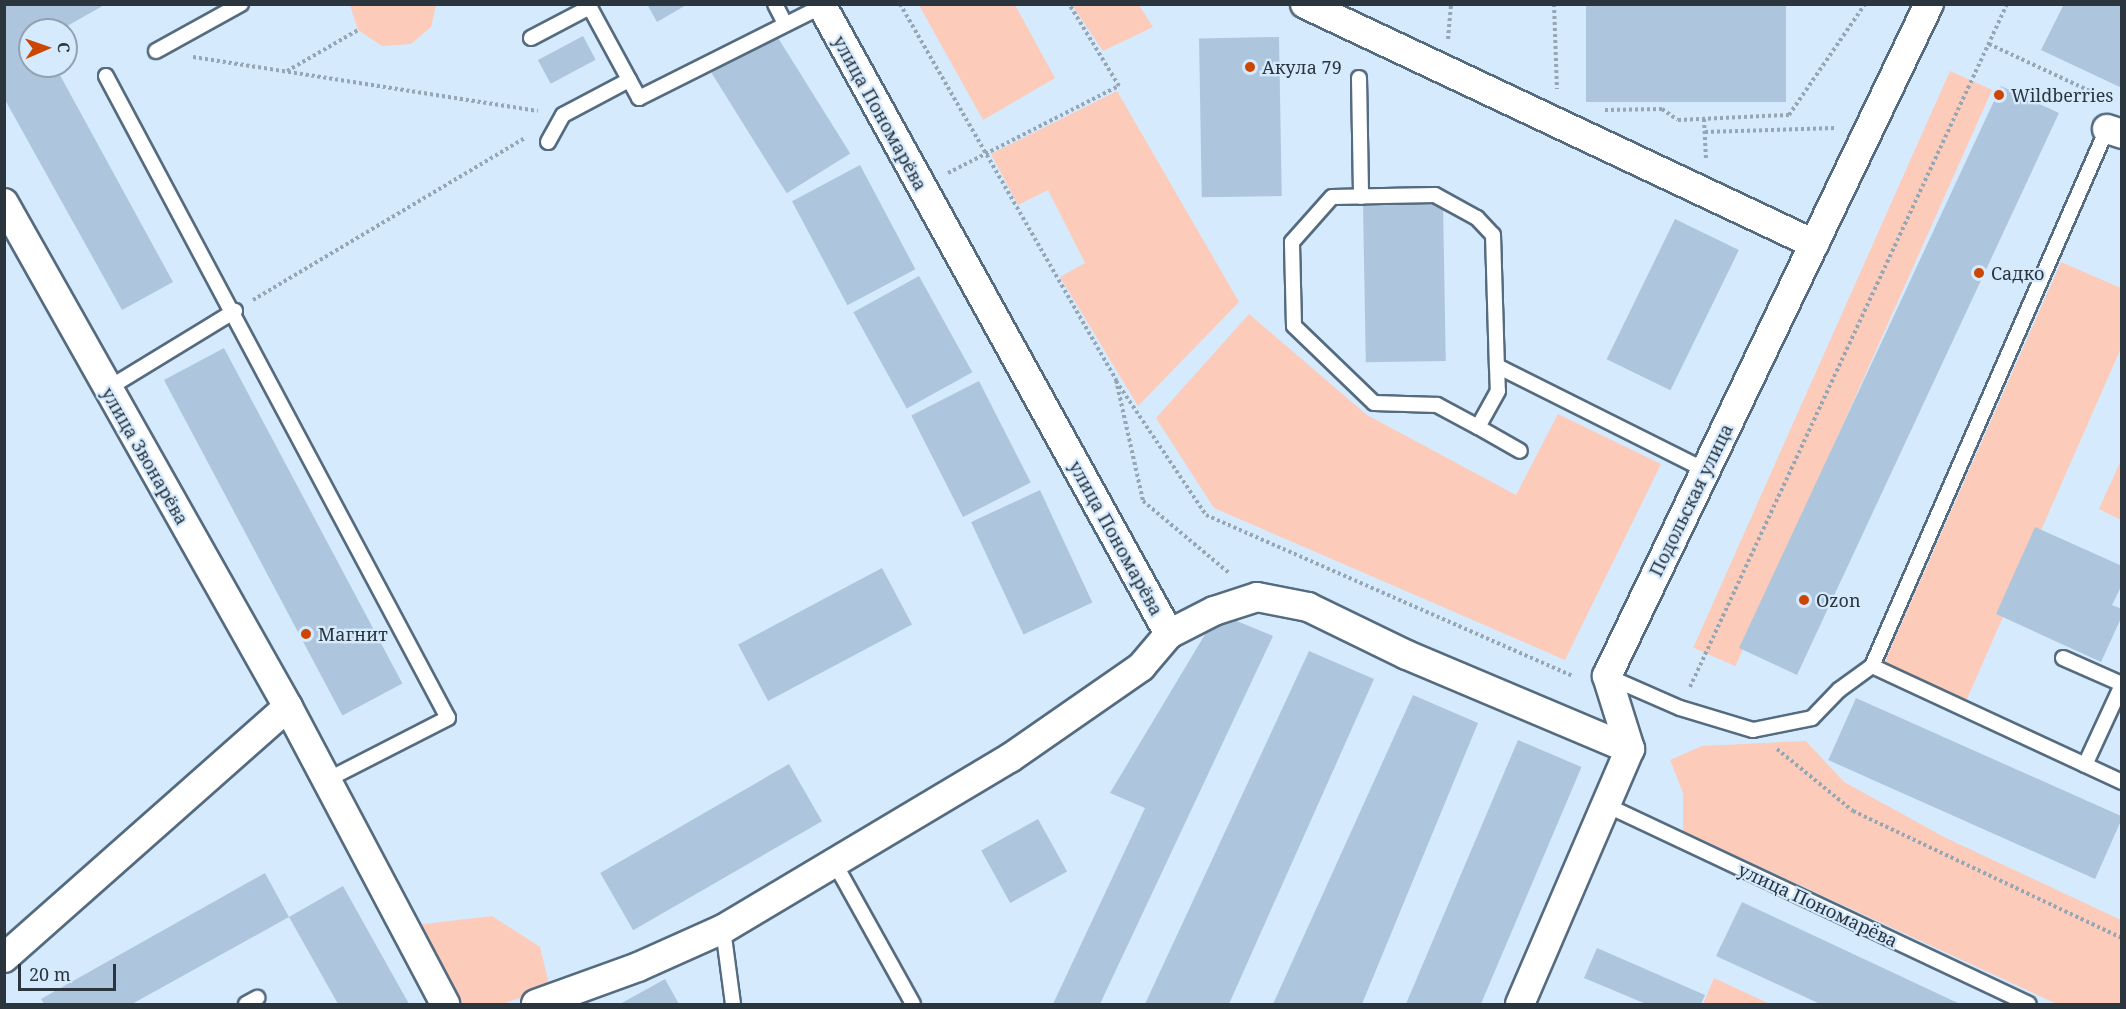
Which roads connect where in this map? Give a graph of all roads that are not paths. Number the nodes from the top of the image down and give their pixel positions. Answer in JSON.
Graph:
{"nodes":[{"id":1,"x":241,"y":4,"type":"edge"},
{"id":2,"x":775,"y":4,"type":"edge"},
{"id":3,"x":1305,"y":4,"type":"edge"},
{"id":4,"x":1929,"y":4,"type":"edge"},
{"id":5,"x":589,"y":6,"type":"edge"},
{"id":6,"x":821,"y":6,"type":"edge"},
{"id":7,"x":785,"y":24,"type":"junction"},
{"id":8,"x":531,"y":38,"type":"dead end"},
{"id":9,"x":156,"y":51,"type":"road end"},
{"id":10,"x":106,"y":76,"type":"dead end"},
{"id":11,"x":1359,"y":78,"type":"dead end"},
{"id":12,"x":629,"y":80,"type":"junction"},
{"id":13,"x":2114,"y":132,"type":"edge"},
{"id":14,"x":548,"y":141,"type":"dead end"},
{"id":15,"x":1361,"y":197,"type":"junction"},
{"id":16,"x":4,"y":202,"type":"edge"},
{"id":17,"x":1814,"y":244,"type":"junction"},
{"id":18,"x":235,"y":311,"type":"junction"},
{"id":19,"x":1497,"y":366,"type":"junction"},
{"id":20,"x":107,"y":389,"type":"junction"},
{"id":21,"x":1478,"y":427,"type":"junction"},
{"id":22,"x":1520,"y":451,"type":"dead end"},
{"id":23,"x":1705,"y":470,"type":"junction"},
{"id":24,"x":1169,"y":634,"type":"junction"},
{"id":25,"x":2063,"y":658,"type":"dead end"},
{"id":26,"x":1872,"y":666,"type":"junction"},
{"id":27,"x":1607,"y":676,"type":"junction"},
{"id":28,"x":2121,"y":684,"type":"edge"},
{"id":29,"x":288,"y":707,"type":"junction"},
{"id":30,"x":1630,"y":748,"type":"junction"},
{"id":31,"x":2085,"y":765,"type":"junction"},
{"id":32,"x":325,"y":781,"type":"junction"},
{"id":33,"x":2121,"y":782,"type":"edge"},
{"id":34,"x":1606,"y":805,"type":"junction"},
{"id":35,"x":834,"y":862,"type":"junction"},
{"id":36,"x":723,"y":929,"type":"junction"},
{"id":37,"x":4,"y":958,"type":"edge"},
{"id":38,"x":445,"y":1005,"type":"edge"},
{"id":39,"x":536,"y":1005,"type":"edge"},
{"id":40,"x":733,"y":1005,"type":"edge"},
{"id":41,"x":913,"y":1005,"type":"edge"},
{"id":42,"x":1520,"y":1005,"type":"edge"},
{"id":43,"x":2029,"y":1005,"type":"edge"}],
"edges":[{"from":1,"to":9,"type":"lane"},
{"from":2,"to":7,"type":"lane"},
{"from":3,"to":17,"type":"street"},
{"from":4,"to":17,"type":"street","name":"Подольская улица"},
{"from":5,"to":8,"type":"lane"},
{"from":5,"to":12,"type":"lane"},
{"from":6,"to":7,"type":"lane"},
{"from":6,"to":24,"type":"street","name":"улица Пономарёва"},
{"from":7,"to":12,"type":"lane"},
{"from":10,"to":18,"type":"lane"},
{"from":11,"to":15,"type":"lane"},
{"from":12,"to":14,"type":"lane"},
{"from":13,"to":26,"type":"lane"},
{"from":15,"to":19,"type":"lane"},
{"from":15,"to":21,"type":"lane"},
{"from":16,"to":20,"type":"street","name":"улица Звонарёва"},
{"from":17,"to":23,"type":"street","name":"Подольская улица"},
{"from":18,"to":20,"type":"lane"},
{"from":18,"to":32,"type":"lane"},
{"from":19,"to":21,"type":"lane"},
{"from":19,"to":23,"type":"lane"},
{"from":20,"to":29,"type":"street","name":"улица Звонарёва"},
{"from":21,"to":22,"type":"lane"},
{"from":23,"to":27,"type":"street","name":"Подольская улица"},
{"from":24,"to":30,"type":"street","name":"улица Пономарёва"},
{"from":24,"to":35,"type":"street"},
{"from":25,"to":28,"type":"lane"},
{"from":26,"to":27,"type":"lane"},
{"from":26,"to":31,"type":"lane"},
{"from":27,"to":30,"type":"street"},
{"from":28,"to":31,"type":"lane"},
{"from":29,"to":32,"type":"street","name":"улица Звонарёва"},
{"from":29,"to":37,"type":"street"},
{"from":30,"to":34,"type":"street"},
{"from":31,"to":33,"type":"lane"},
{"from":32,"to":38,"type":"street","name":"улица Звонарёва"},
{"from":34,"to":42,"type":"street"},
{"from":34,"to":43,"type":"lane","name":"улица Пономарёва"},
{"from":35,"to":36,"type":"street"},
{"from":35,"to":41,"type":"lane"},
{"from":36,"to":39,"type":"street"},
{"from":36,"to":40,"type":"lane"}]}
